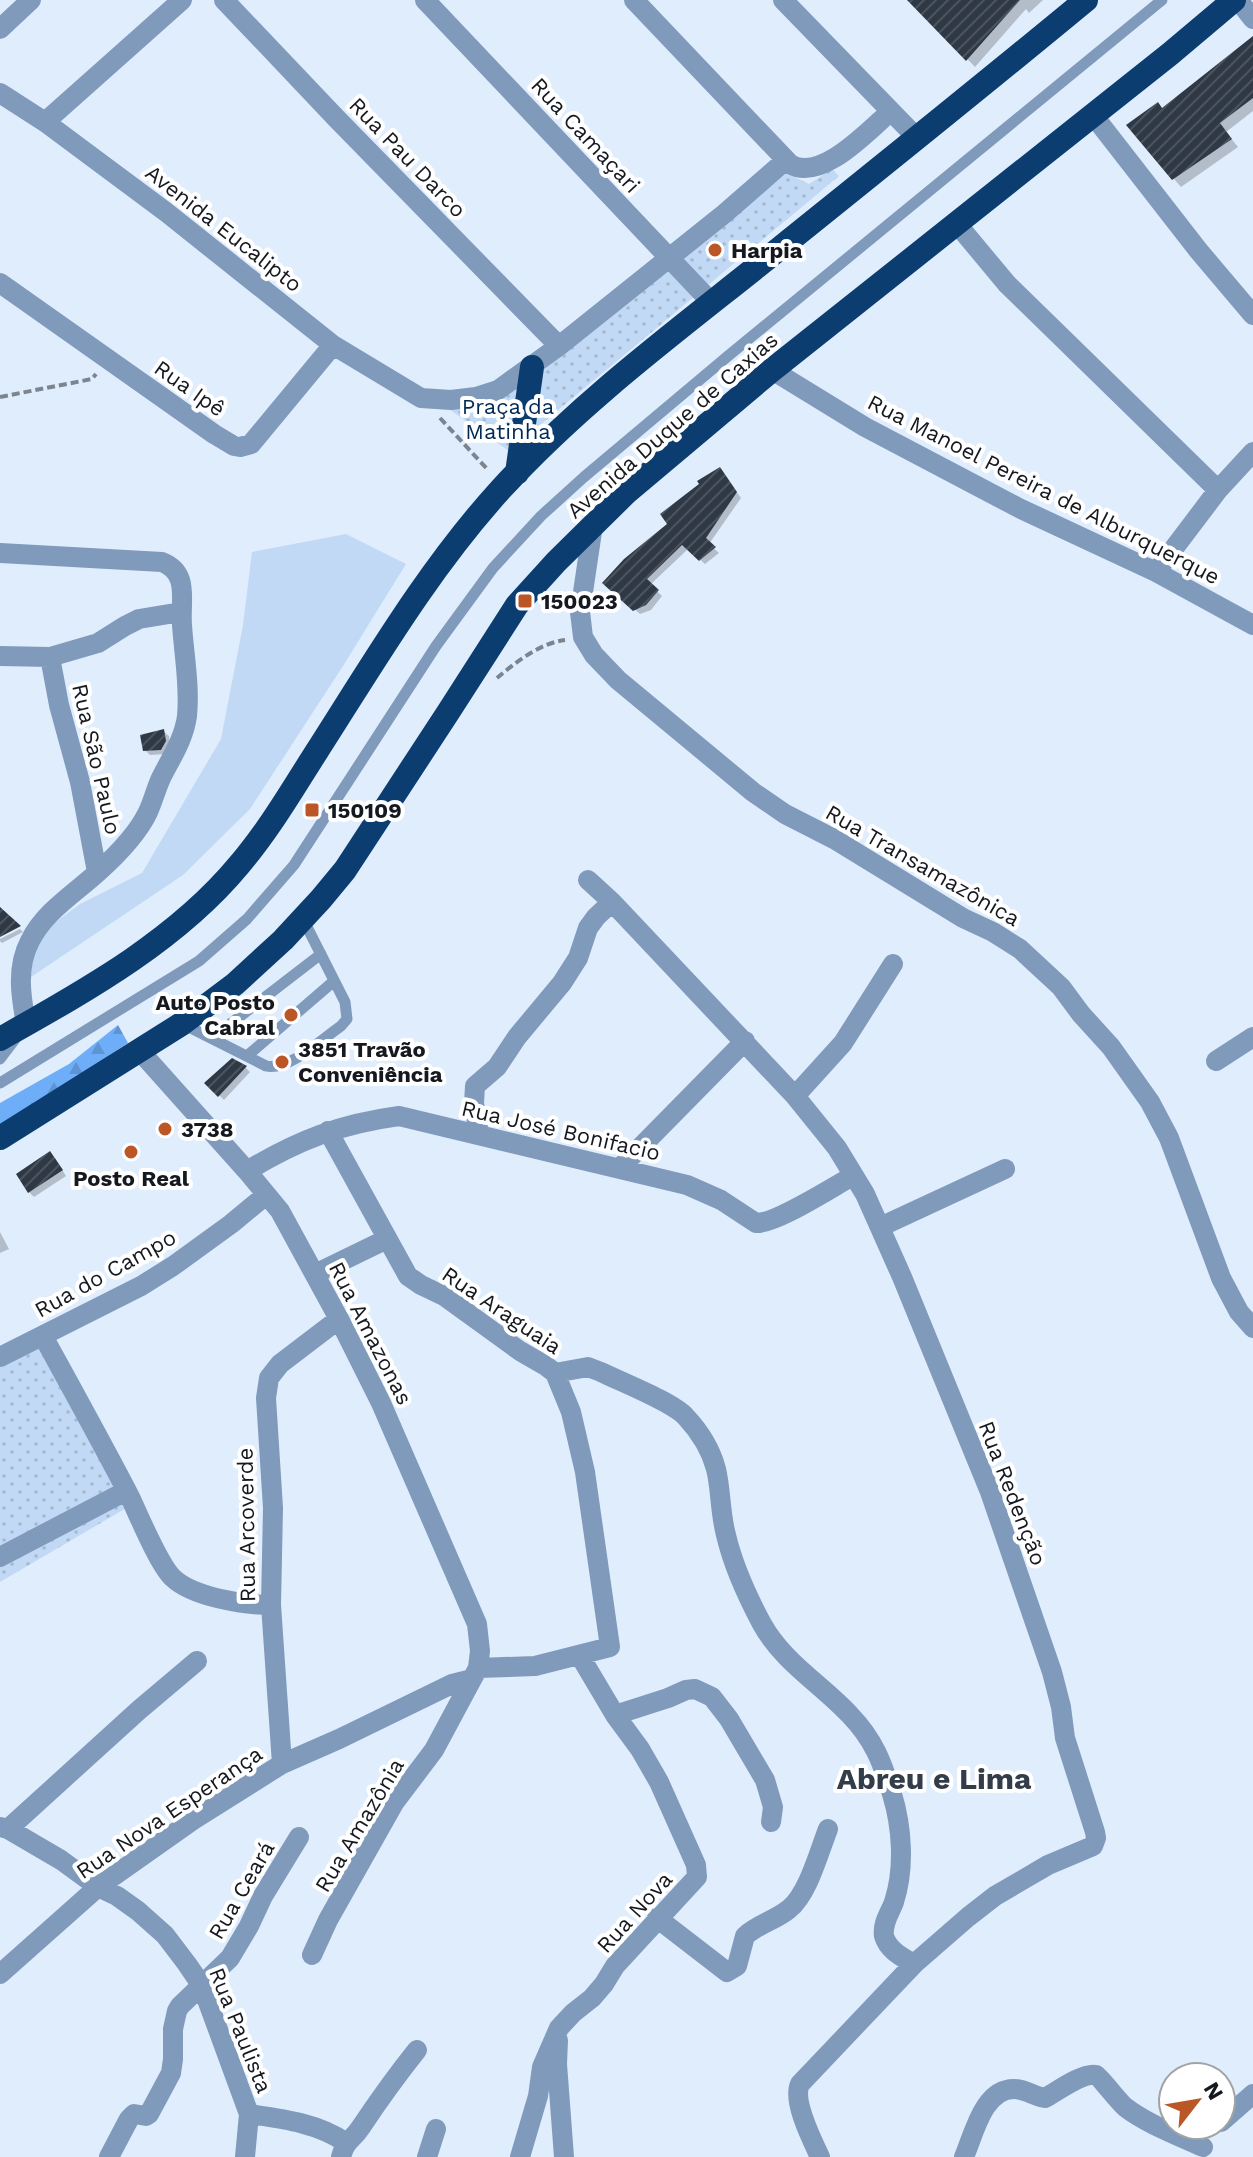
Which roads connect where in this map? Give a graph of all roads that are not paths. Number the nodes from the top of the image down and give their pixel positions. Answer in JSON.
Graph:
{"nodes":[{"id":1,"x":31,"y":0,"type":"edge"},
{"id":2,"x":182,"y":0,"type":"edge"},
{"id":3,"x":224,"y":0,"type":"edge"},
{"id":4,"x":425,"y":0,"type":"edge"},
{"id":5,"x":634,"y":0,"type":"edge"},
{"id":6,"x":783,"y":0,"type":"edge"},
{"id":7,"x":1086,"y":0,"type":"edge"},
{"id":8,"x":1162,"y":0,"type":"edge"},
{"id":9,"x":1236,"y":0,"type":"edge"},
{"id":10,"x":1253,"y":19,"type":"edge"},
{"id":11,"x":0,"y":29,"type":"edge"},
{"id":12,"x":0,"y":93,"type":"edge"},
{"id":13,"x":891,"y":111,"type":"junction"},
{"id":14,"x":1093,"y":115,"type":"junction"},
{"id":15,"x":45,"y":122,"type":"junction"},
{"id":16,"x":918,"y":139,"type":"junction"},
{"id":17,"x":786,"y":160,"type":"junction"},
{"id":18,"x":957,"y":224,"type":"junction"},
{"id":19,"x":669,"y":257,"type":"junction"},
{"id":20,"x":0,"y":283,"type":"edge"},
{"id":21,"x":712,"y":303,"type":"junction"},
{"id":22,"x":1253,"y":315,"type":"edge"},
{"id":23,"x":333,"y":345,"type":"junction"},
{"id":24,"x":559,"y":346,"type":"junction"},
{"id":25,"x":532,"y":367,"type":"junction"},
{"id":26,"x":772,"y":370,"type":"junction"},
{"id":27,"x":1253,"y":452,"type":"edge"},
{"id":28,"x":510,"y":480,"type":"junction"},
{"id":29,"x":1218,"y":490,"type":"junction"},
{"id":30,"x":593,"y":525,"type":"junction"},
{"id":31,"x":0,"y":553,"type":"edge"},
{"id":32,"x":1156,"y":572,"type":"junction"},
{"id":33,"x":181,"y":612,"type":"junction"},
{"id":34,"x":1253,"y":625,"type":"edge"},
{"id":35,"x":0,"y":656,"type":"edge"},
{"id":36,"x":50,"y":657,"type":"junction"},
{"id":37,"x":97,"y":872,"type":"junction"},
{"id":38,"x":588,"y":880,"type":"dead end"},
{"id":39,"x":612,"y":902,"type":"junction"},
{"id":40,"x":303,"y":919,"type":"junction"},
{"id":41,"x":321,"y":954,"type":"junction"},
{"id":42,"x":893,"y":964,"type":"dead end"},
{"id":43,"x":334,"y":981,"type":"junction"},
{"id":44,"x":183,"y":1023,"type":"junction"},
{"id":45,"x":26,"y":1024,"type":"junction"},
{"id":46,"x":1253,"y":1037,"type":"edge"},
{"id":47,"x":212,"y":1038,"type":"junction"},
{"id":48,"x":0,"y":1039,"type":"edge"},
{"id":49,"x":745,"y":1041,"type":"junction"},
{"id":50,"x":139,"y":1050,"type":"junction"},
{"id":51,"x":247,"y":1056,"type":"junction"},
{"id":52,"x":0,"y":1059,"type":"edge"},
{"id":53,"x":1216,"y":1061,"type":"dead end"},
{"id":54,"x":0,"y":1083,"type":"edge"},
{"id":55,"x":795,"y":1096,"type":"junction"},
{"id":56,"x":328,"y":1131,"type":"junction"},
{"id":57,"x":479,"y":1135,"type":"junction"},
{"id":58,"x":0,"y":1138,"type":"edge"},
{"id":59,"x":619,"y":1169,"type":"junction"},
{"id":60,"x":1005,"y":1169,"type":"dead end"},
{"id":61,"x":247,"y":1171,"type":"junction"},
{"id":62,"x":853,"y":1176,"type":"junction"},
{"id":63,"x":266,"y":1195,"type":"junction"},
{"id":64,"x":880,"y":1227,"type":"junction"},
{"id":65,"x":387,"y":1239,"type":"junction"},
{"id":66,"x":315,"y":1274,"type":"junction"},
{"id":67,"x":339,"y":1319,"type":"junction"},
{"id":68,"x":1253,"y":1328,"type":"edge"},
{"id":69,"x":43,"y":1336,"type":"junction"},
{"id":70,"x":0,"y":1357,"type":"edge"},
{"id":71,"x":555,"y":1373,"type":"junction"},
{"id":72,"x":126,"y":1491,"type":"junction"},
{"id":73,"x":0,"y":1557,"type":"edge"},
{"id":74,"x":271,"y":1605,"type":"junction"},
{"id":75,"x":610,"y":1647,"type":"joint"},
{"id":76,"x":580,"y":1656,"type":"junction"},
{"id":77,"x":197,"y":1661,"type":"dead end"},
{"id":78,"x":475,"y":1673,"type":"junction"},
{"id":79,"x":620,"y":1713,"type":"junction"},
{"id":80,"x":282,"y":1764,"type":"junction"},
{"id":81,"x":771,"y":1822,"type":"dead end"},
{"id":82,"x":4,"y":1828,"type":"edge"},
{"id":83,"x":828,"y":1829,"type":"dead end"},
{"id":84,"x":299,"y":1837,"type":"dead end"},
{"id":85,"x":98,"y":1887,"type":"junction"},
{"id":86,"x":657,"y":1918,"type":"junction"},
{"id":87,"x":312,"y":1955,"type":"dead end"},
{"id":88,"x":914,"y":1964,"type":"junction"},
{"id":89,"x":0,"y":1974,"type":"edge"},
{"id":90,"x":202,"y":1986,"type":"junction"},
{"id":91,"x":559,"y":2028,"type":"junction"},
{"id":92,"x":417,"y":2050,"type":"dead end"},
{"id":93,"x":1253,"y":2094,"type":"edge"},
{"id":94,"x":1237,"y":2109,"type":"edge"},
{"id":95,"x":249,"y":2114,"type":"junction"},
{"id":96,"x":436,"y":2129,"type":"dead end"},
{"id":97,"x":343,"y":2150,"type":"edge"},
{"id":98,"x":1201,"y":2152,"type":"edge"},
{"id":99,"x":109,"y":2157,"type":"edge"},
{"id":100,"x":245,"y":2157,"type":"edge"},
{"id":101,"x":427,"y":2157,"type":"edge"},
{"id":102,"x":520,"y":2157,"type":"edge"},
{"id":103,"x":564,"y":2157,"type":"edge"},
{"id":104,"x":820,"y":2157,"type":"edge"},
{"id":105,"x":964,"y":2157,"type":"edge"}],
"edges":[{"from":1,"to":11,"type":"street"},
{"from":2,"to":15,"type":"street"},
{"from":3,"to":24,"type":"street","name":"Rua Pau Darco"},
{"from":4,"to":19,"type":"street","name":"Rua Camaçari"},
{"from":5,"to":17,"type":"street"},
{"from":6,"to":13,"type":"street"},
{"from":7,"to":16,"type":"highway"},
{"from":8,"to":54,"type":"lane"},
{"from":9,"to":10,"type":"street"},
{"from":9,"to":14,"type":"highway","name":"Avenida Duque de Caxias"},
{"from":12,"to":15,"type":"street","name":"Avenida Eucalipto"},
{"from":13,"to":16,"type":"street"},
{"from":13,"to":17,"type":"street"},
{"from":14,"to":18,"type":"highway","name":"Avenida Duque de Caxias"},
{"from":14,"to":22,"type":"street"},
{"from":15,"to":23,"type":"street","name":"Avenida Eucalipto"},
{"from":16,"to":21,"type":"highway"},
{"from":17,"to":19,"type":"street","name":"Avenida Eucalipto"},
{"from":18,"to":26,"type":"highway","name":"Avenida Duque de Caxias"},
{"from":18,"to":29,"type":"street"},
{"from":19,"to":21,"type":"street","name":"Rua Camaçari"},
{"from":19,"to":24,"type":"street","name":"Avenida Eucalipto"},
{"from":20,"to":23,"type":"street","name":"Rua Ipê"},
{"from":21,"to":28,"type":"highway"},
{"from":23,"to":25,"type":"street","name":"Avenida Eucalipto"},
{"from":24,"to":25,"type":"street","name":"Avenida Eucalipto"},
{"from":25,"to":28,"type":"highway"},
{"from":26,"to":30,"type":"highway","name":"Avenida Duque de Caxias"},
{"from":26,"to":32,"type":"street","name":"Rua Manoel Pereira de Alburquerque"},
{"from":27,"to":29,"type":"street"},
{"from":28,"to":45,"type":"highway"},
{"from":29,"to":32,"type":"street"},
{"from":30,"to":40,"type":"highway","name":"Avenida Duque de Caxias"},
{"from":30,"to":68,"type":"street","name":"Rua Transamazônica"},
{"from":31,"to":33,"type":"street"},
{"from":32,"to":34,"type":"street","name":"Rua Manoel Pereira de Alburquerque"},
{"from":33,"to":36,"type":"street"},
{"from":33,"to":37,"type":"street"},
{"from":35,"to":36,"type":"street"},
{"from":36,"to":37,"type":"street","name":"Rua São Paulo"},
{"from":37,"to":45,"type":"street"},
{"from":38,"to":39,"type":"street","name":"Rua Redenção"},
{"from":39,"to":49,"type":"street","name":"Rua Redenção"},
{"from":39,"to":57,"type":"street"},
{"from":40,"to":41,"type":"lane"},
{"from":40,"to":44,"type":"highway","name":"Avenida Duque de Caxias"},
{"from":41,"to":43,"type":"lane"},
{"from":41,"to":47,"type":"lane"},
{"from":42,"to":55,"type":"street"},
{"from":43,"to":51,"type":"lane"},
{"from":43,"to":51,"type":"lane"},
{"from":44,"to":47,"type":"lane"},
{"from":44,"to":50,"type":"highway","name":"Avenida Duque de Caxias"},
{"from":45,"to":48,"type":"highway"},
{"from":45,"to":52,"type":"lane"},
{"from":46,"to":53,"type":"street"},
{"from":47,"to":51,"type":"lane"},
{"from":49,"to":55,"type":"street","name":"Rua Redenção"},
{"from":49,"to":59,"type":"street"},
{"from":50,"to":58,"type":"highway","name":"Avenida Duque de Caxias"},
{"from":50,"to":61,"type":"street","name":"Rua Amazonas"},
{"from":55,"to":62,"type":"street","name":"Rua Redenção"},
{"from":56,"to":57,"type":"street","name":"Rua José Bonifacio"},
{"from":56,"to":61,"type":"street","name":"Rua José Bonifacio"},
{"from":56,"to":65,"type":"street","name":"Rua Araguaia"},
{"from":57,"to":59,"type":"street","name":"Rua José Bonifacio"},
{"from":59,"to":62,"type":"street","name":"Rua José Bonifacio"},
{"from":60,"to":64,"type":"street"},
{"from":61,"to":63,"type":"street","name":"Rua Amazonas"},
{"from":62,"to":64,"type":"street","name":"Rua Redenção"},
{"from":63,"to":66,"type":"street","name":"Rua Amazonas"},
{"from":63,"to":69,"type":"street","name":"Rua do Campo"},
{"from":64,"to":88,"type":"street","name":"Rua Redenção"},
{"from":65,"to":66,"type":"street"},
{"from":65,"to":71,"type":"street","name":"Rua Araguaia"},
{"from":66,"to":67,"type":"street","name":"Rua Amazonas"},
{"from":67,"to":74,"type":"street","name":"Rua Arcoverde"},
{"from":67,"to":78,"type":"street","name":"Rua Amazonas"},
{"from":69,"to":70,"type":"street","name":"Rua do Campo"},
{"from":69,"to":72,"type":"street"},
{"from":71,"to":75,"type":"street","name":"Rua Araguaia"},
{"from":71,"to":88,"type":"street"},
{"from":72,"to":73,"type":"street"},
{"from":72,"to":74,"type":"street"},
{"from":74,"to":80,"type":"street","name":"Rua Arcoverde"},
{"from":75,"to":76,"type":"street","name":"Rua Nova Esperança"},
{"from":76,"to":78,"type":"street","name":"Rua Nova Esperança"},
{"from":76,"to":79,"type":"street","name":"Rua Nova"},
{"from":77,"to":82,"type":"street"},
{"from":78,"to":80,"type":"street","name":"Rua Nova Esperança"},
{"from":78,"to":87,"type":"street","name":"Rua Amazônia"},
{"from":79,"to":81,"type":"street"},
{"from":79,"to":86,"type":"street","name":"Rua Nova"},
{"from":80,"to":85,"type":"street","name":"Rua Nova Esperança"},
{"from":82,"to":85,"type":"street","name":"Rua Paulista"},
{"from":83,"to":86,"type":"street"},
{"from":84,"to":90,"type":"street","name":"Rua Ceará"},
{"from":85,"to":89,"type":"street","name":"Rua Nova Esperança"},
{"from":85,"to":90,"type":"street","name":"Rua Paulista"},
{"from":86,"to":91,"type":"street","name":"Rua Nova"},
{"from":88,"to":104,"type":"street","name":"Rua Redenção"},
{"from":90,"to":95,"type":"street","name":"Rua Paulista"},
{"from":90,"to":99,"type":"street","name":"Rua Ceará"},
{"from":91,"to":102,"type":"street","name":"Rua Nova"},
{"from":91,"to":103,"type":"street"},
{"from":92,"to":97,"type":"street"},
{"from":93,"to":94,"type":"street"},
{"from":95,"to":97,"type":"street"},
{"from":95,"to":100,"type":"street","name":"Rua Paulista"},
{"from":96,"to":101,"type":"street"},
{"from":98,"to":105,"type":"street"}]}
